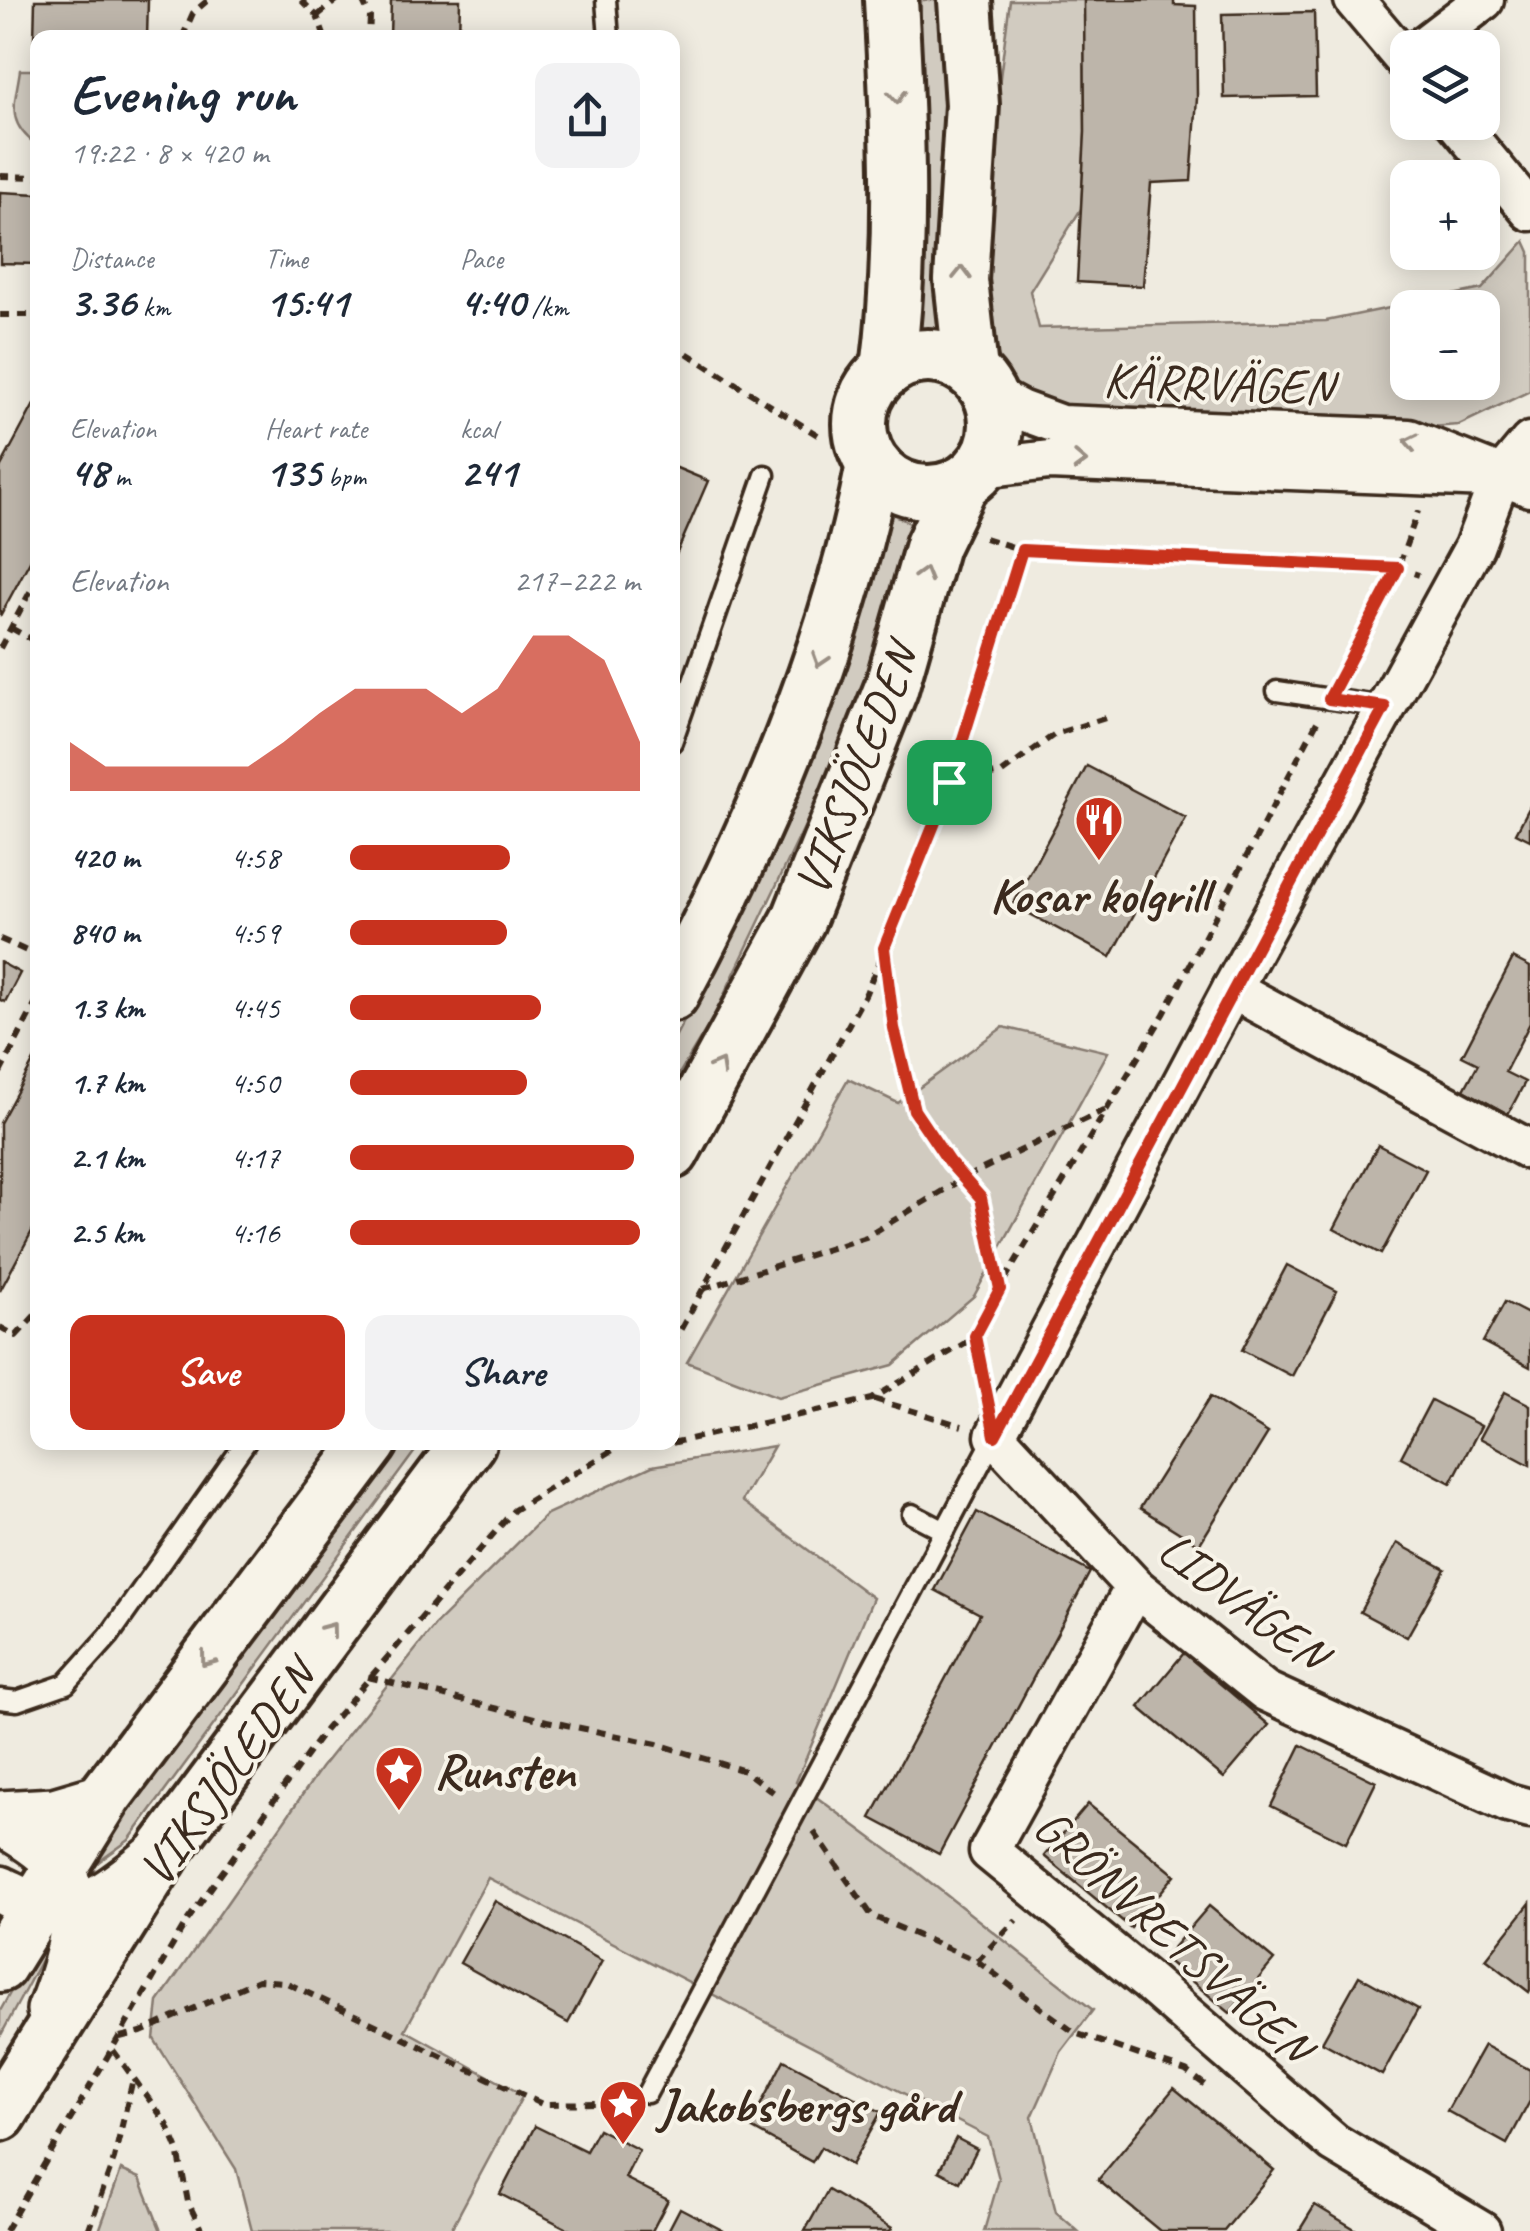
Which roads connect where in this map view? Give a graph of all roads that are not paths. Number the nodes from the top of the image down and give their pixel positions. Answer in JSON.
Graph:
{"nodes":[{"id":1,"x":606,"y":0,"type":"edge"},
{"id":2,"x":891,"y":0,"type":"edge"},
{"id":3,"x":964,"y":0,"type":"edge"},
{"id":4,"x":1354,"y":0,"type":"edge"},
{"id":5,"x":1484,"y":0,"type":"edge"},
{"id":6,"x":608,"y":30,"type":"edge"},
{"id":7,"x":1445,"y":30,"type":"edge"},
{"id":8,"x":1390,"y":37,"type":"edge"},
{"id":9,"x":1471,"y":140,"type":"edge"},
{"id":10,"x":1530,"y":211,"type":"edge"},
{"id":11,"x":888,"y":369,"type":"junction"},
{"id":12,"x":980,"y":382,"type":"junction"},
{"id":13,"x":1530,"y":442,"type":"edge"},
{"id":14,"x":873,"y":464,"type":"junction"},
{"id":15,"x":765,"y":475,"type":"dead end"},
{"id":16,"x":1515,"y":482,"type":"edge"},
{"id":17,"x":972,"y":495,"type":"junction"},
{"id":18,"x":1277,"y":691,"type":"dead end"},
{"id":19,"x":1385,"y":707,"type":"junction"},
{"id":20,"x":680,"y":719,"type":"edge"},
{"id":21,"x":680,"y":979,"type":"edge"},
{"id":22,"x":1232,"y":989,"type":"junction"},
{"id":23,"x":680,"y":1137,"type":"edge"},
{"id":24,"x":1530,"y":1150,"type":"edge"},
{"id":25,"x":995,"y":1436,"type":"junction"},
{"id":26,"x":240,"y":1450,"type":"edge"},
{"id":27,"x":364,"y":1450,"type":"edge"},
{"id":28,"x":463,"y":1450,"type":"edge"},
{"id":29,"x":912,"y":1514,"type":"dead end"},
{"id":30,"x":945,"y":1532,"type":"junction"},
{"id":31,"x":1135,"y":1587,"type":"junction"},
{"id":32,"x":0,"y":1699,"type":"edge"},
{"id":33,"x":105,"y":1796,"type":"junction"},
{"id":34,"x":1530,"y":1809,"type":"edge"},
{"id":35,"x":0,"y":1818,"type":"edge"},
{"id":36,"x":168,"y":1847,"type":"junction"},
{"id":37,"x":43,"y":1893,"type":"edge"},
{"id":38,"x":0,"y":1965,"type":"edge"},
{"id":39,"x":29,"y":2064,"type":"junction"},
{"id":40,"x":647,"y":2093,"type":"road end"},
{"id":41,"x":0,"y":2114,"type":"edge"},
{"id":42,"x":1480,"y":2231,"type":"edge"}],
"edges":[{"from":1,"to":6,"type":"lane"},
{"from":2,"to":11,"type":"main road","one_way":true},
{"from":12,"to":3,"type":"main road","one_way":true},
{"from":4,"to":8,"type":"street"},
{"from":5,"to":7,"type":"street"},
{"from":9,"to":10,"type":"street"},
{"from":11,"to":12,"type":"main road"},
{"from":11,"to":14,"type":"main road"},
{"from":16,"to":12,"type":"street","name":"KÄRRVÄGEN","one_way":true},
{"from":12,"to":17,"type":"main road"},
{"from":13,"to":16,"type":"street"},
{"from":14,"to":17,"type":"main road"},
{"from":14,"to":21,"type":"main road","name":"VIKSJÖLEDEN","one_way":true},
{"from":15,"to":20,"type":"lane"},
{"from":17,"to":16,"type":"street","name":"KÄRRVÄGEN","one_way":true},
{"from":16,"to":19,"type":"street"},
{"from":23,"to":17,"type":"main road","name":"VIKSJÖLEDEN","one_way":true},
{"from":18,"to":19,"type":"lane"},
{"from":19,"to":22,"type":"street"},
{"from":22,"to":24,"type":"street"},
{"from":22,"to":25,"type":"street"},
{"from":25,"to":30,"type":"lane"},
{"from":25,"to":31,"type":"street","name":"LIDVÄGEN"},
{"from":26,"to":32,"type":"lane"},
{"from":27,"to":33,"type":"main road","name":"VIKSJÖLEDEN","one_way":true},
{"from":36,"to":28,"type":"main road","name":"VIKSJÖLEDEN","one_way":true},
{"from":29,"to":30,"type":"lane"},
{"from":30,"to":40,"type":"lane"},
{"from":31,"to":34,"type":"street","name":"LIDVÄGEN"},
{"from":31,"to":42,"type":"street","name":"GRÖNVRETSVÄGEN"},
{"from":33,"to":35,"type":"street"},
{"from":33,"to":37,"type":"main road","name":"VIKSJÖLEDEN"},
{"from":35,"to":37,"type":"street"},
{"from":36,"to":37,"type":"street"},
{"from":36,"to":39,"type":"main road","name":"VIKSJÖLEDEN"},
{"from":37,"to":38,"type":"main road","name":"VIKSJÖLEDEN"},
{"from":37,"to":39,"type":"street"},
{"from":39,"to":41,"type":"main road","name":"VIKSJÖLEDEN"}]}
